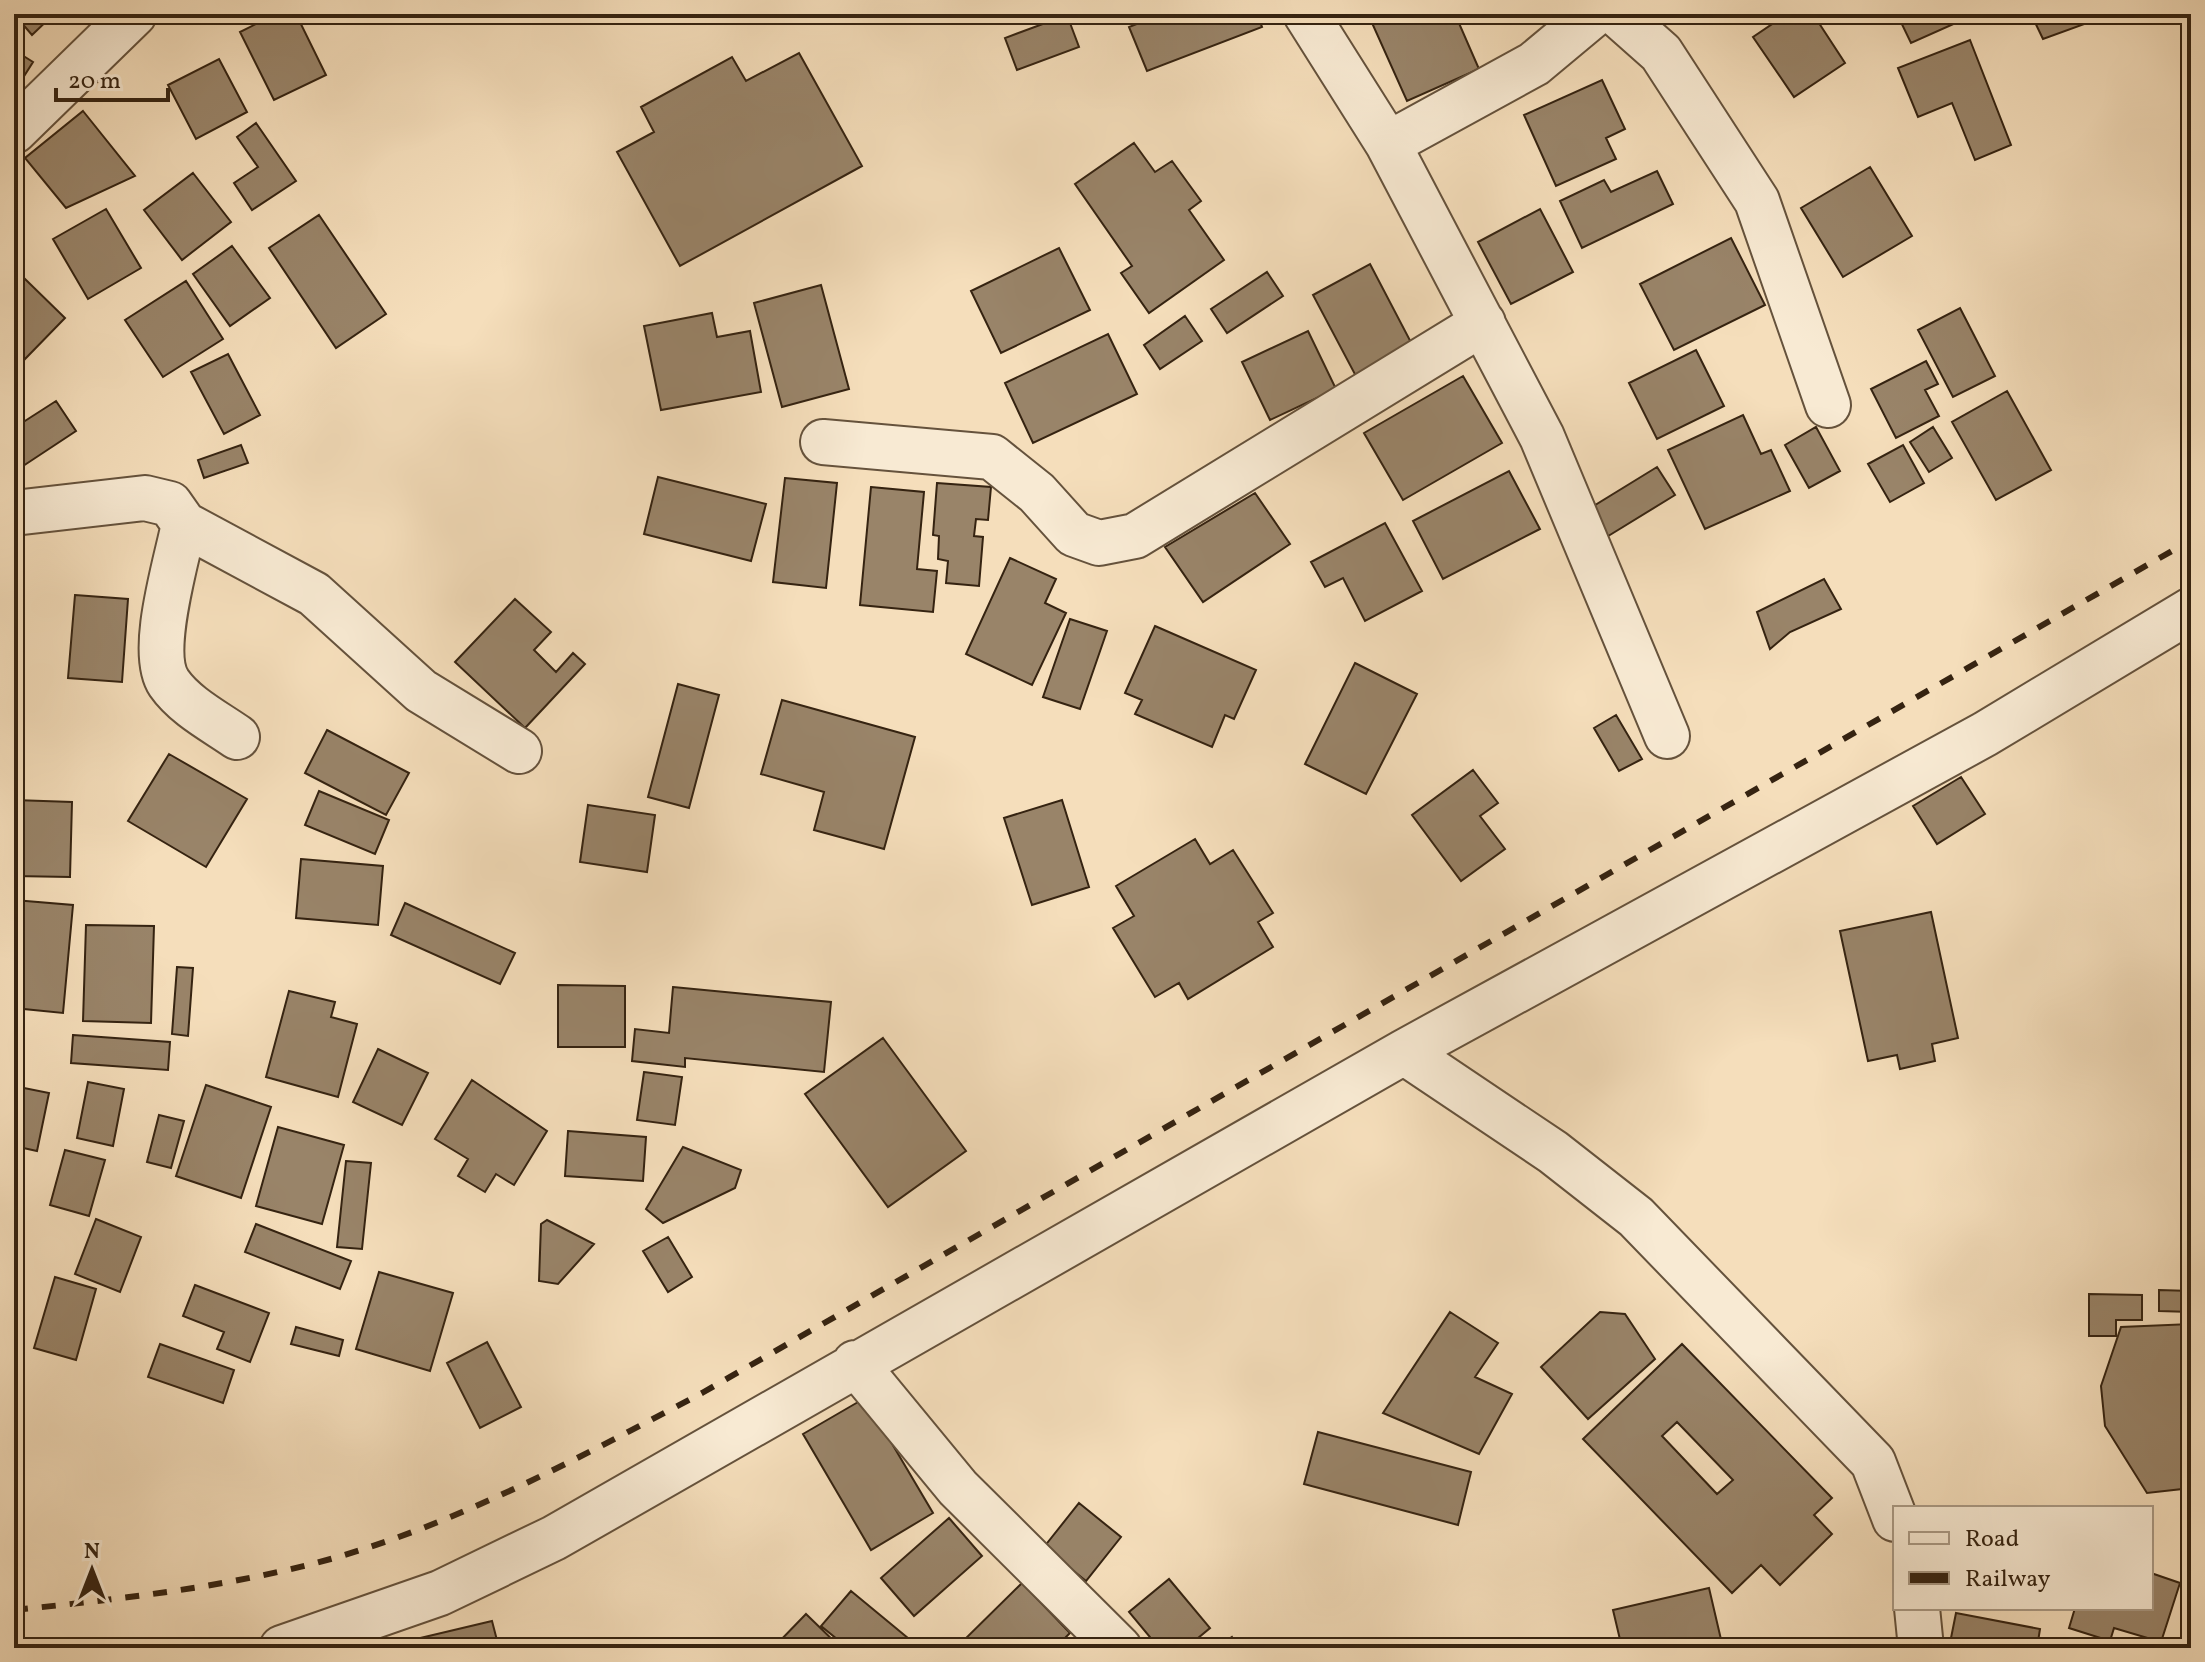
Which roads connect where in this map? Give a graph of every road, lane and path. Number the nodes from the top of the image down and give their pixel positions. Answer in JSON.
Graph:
{"nodes":[{"id":1,"x":134,"y":14,"type":"edge"},
{"id":2,"x":1306,"y":14,"type":"edge"},
{"id":3,"x":1594,"y":14,"type":"edge"},
{"id":4,"x":1617,"y":14,"type":"edge"},
{"id":5,"x":14,"y":131,"type":"edge"},
{"id":6,"x":1388,"y":144,"type":"junction"},
{"id":7,"x":1483,"y":323,"type":"junction"},
{"id":8,"x":1828,"y":405,"type":"dead end"},
{"id":9,"x":823,"y":442,"type":"dead end"},
{"id":10,"x":14,"y":513,"type":"edge"},
{"id":11,"x":184,"y":524,"type":"junction"},
{"id":12,"x":2191,"y":610,"type":"edge"},
{"id":13,"x":1667,"y":736,"type":"dead end"},
{"id":14,"x":237,"y":737,"type":"dead end"},
{"id":15,"x":519,"y":751,"type":"dead end"},
{"id":16,"x":1404,"y":1052,"type":"junction"},
{"id":17,"x":855,"y":1363,"type":"junction"},
{"id":18,"x":1893,"y":1514,"type":"edge"},
{"id":19,"x":1917,"y":1610,"type":"edge"},
{"id":20,"x":282,"y":1648,"type":"edge"},
{"id":21,"x":1119,"y":1648,"type":"edge"},
{"id":22,"x":1921,"y":1648,"type":"edge"}],
"edges":[{"from":1,"to":5,"type":"street"},
{"from":2,"to":6,"type":"street"},
{"from":3,"to":6,"type":"street"},
{"from":4,"to":8,"type":"street"},
{"from":6,"to":7,"type":"street"},
{"from":7,"to":9,"type":"street"},
{"from":7,"to":13,"type":"street"},
{"from":10,"to":11,"type":"street"},
{"from":11,"to":14,"type":"street"},
{"from":11,"to":15,"type":"street"},
{"from":12,"to":16,"type":"street"},
{"from":16,"to":17,"type":"street"},
{"from":16,"to":18,"type":"street"},
{"from":17,"to":20,"type":"street"},
{"from":17,"to":21,"type":"street"},
{"from":19,"to":22,"type":"street"}]}
